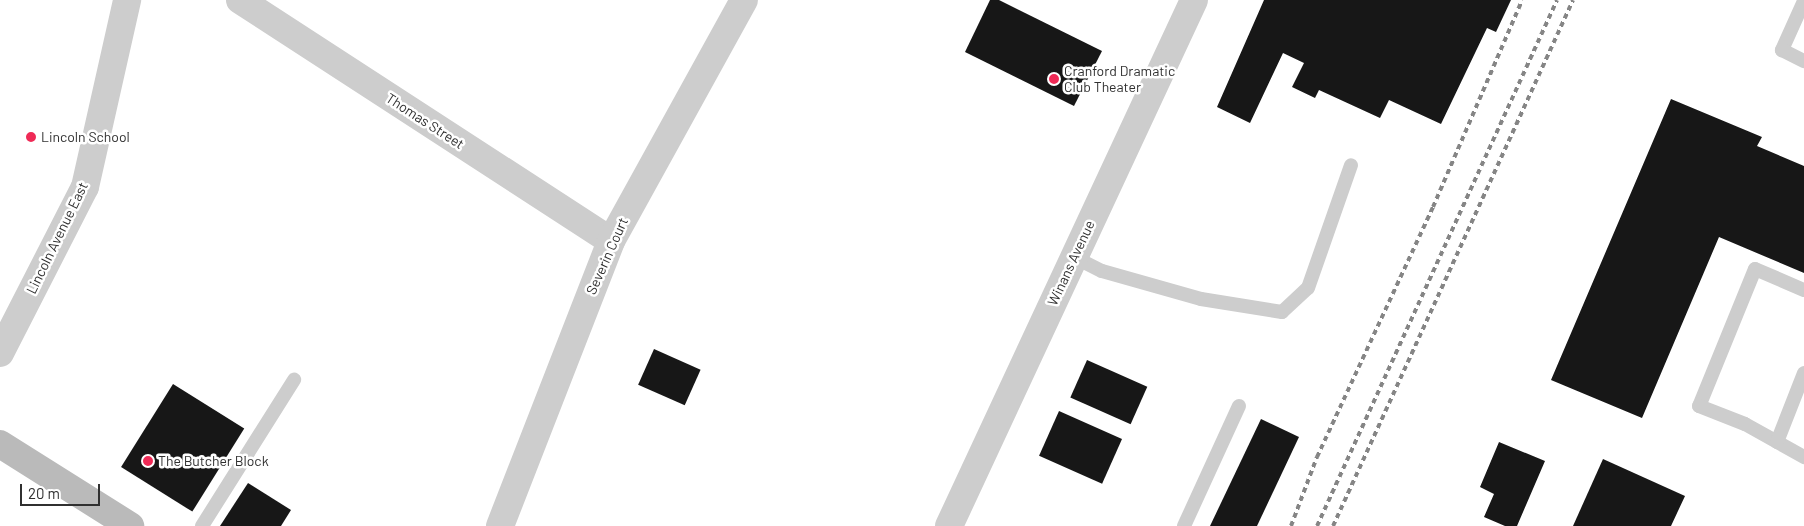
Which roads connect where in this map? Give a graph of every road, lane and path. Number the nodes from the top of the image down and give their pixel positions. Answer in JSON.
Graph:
{"nodes":[{"id":1,"x":127,"y":0,"type":"edge"},
{"id":2,"x":240,"y":0,"type":"edge"},
{"id":3,"x":744,"y":0,"type":"edge"},
{"id":4,"x":1194,"y":0,"type":"edge"},
{"id":5,"x":1804,"y":1,"type":"edge"},
{"id":6,"x":1804,"y":61,"type":"edge"},
{"id":7,"x":1351,"y":165,"type":"dead end"},
{"id":8,"x":611,"y":242,"type":"junction"},
{"id":9,"x":1074,"y":257,"type":"junction"},
{"id":10,"x":1804,"y":290,"type":"edge"},
{"id":11,"x":0,"y":353,"type":"edge"},
{"id":12,"x":1804,"y":374,"type":"edge"},
{"id":13,"x":294,"y":380,"type":"dead end"},
{"id":14,"x":1239,"y":406,"type":"dead end"},
{"id":15,"x":1777,"y":442,"type":"junction"},
{"id":16,"x":0,"y":444,"type":"edge"},
{"id":17,"x":1804,"y":457,"type":"edge"},
{"id":18,"x":130,"y":526,"type":"edge"},
{"id":19,"x":202,"y":526,"type":"edge"},
{"id":20,"x":500,"y":526,"type":"edge"},
{"id":21,"x":949,"y":526,"type":"edge"},
{"id":22,"x":1184,"y":526,"type":"edge"}],
"edges":[{"from":1,"to":11,"type":"street","name":"Lincoln Avenue East"},
{"from":2,"to":8,"type":"street","name":"Thomas Street"},
{"from":3,"to":8,"type":"street","name":"Severin Court"},
{"from":4,"to":9,"type":"street","name":"Winans Avenue"},
{"from":5,"to":6,"type":"lane"},
{"from":7,"to":9,"type":"lane"},
{"from":8,"to":20,"type":"street","name":"Severin Court"},
{"from":9,"to":21,"type":"street","name":"Winans Avenue"},
{"from":10,"to":15,"type":"lane"},
{"from":12,"to":15,"type":"lane"},
{"from":13,"to":19,"type":"lane"},
{"from":14,"to":22,"type":"lane"},
{"from":15,"to":17,"type":"lane"},
{"from":16,"to":18,"type":"street"}]}
